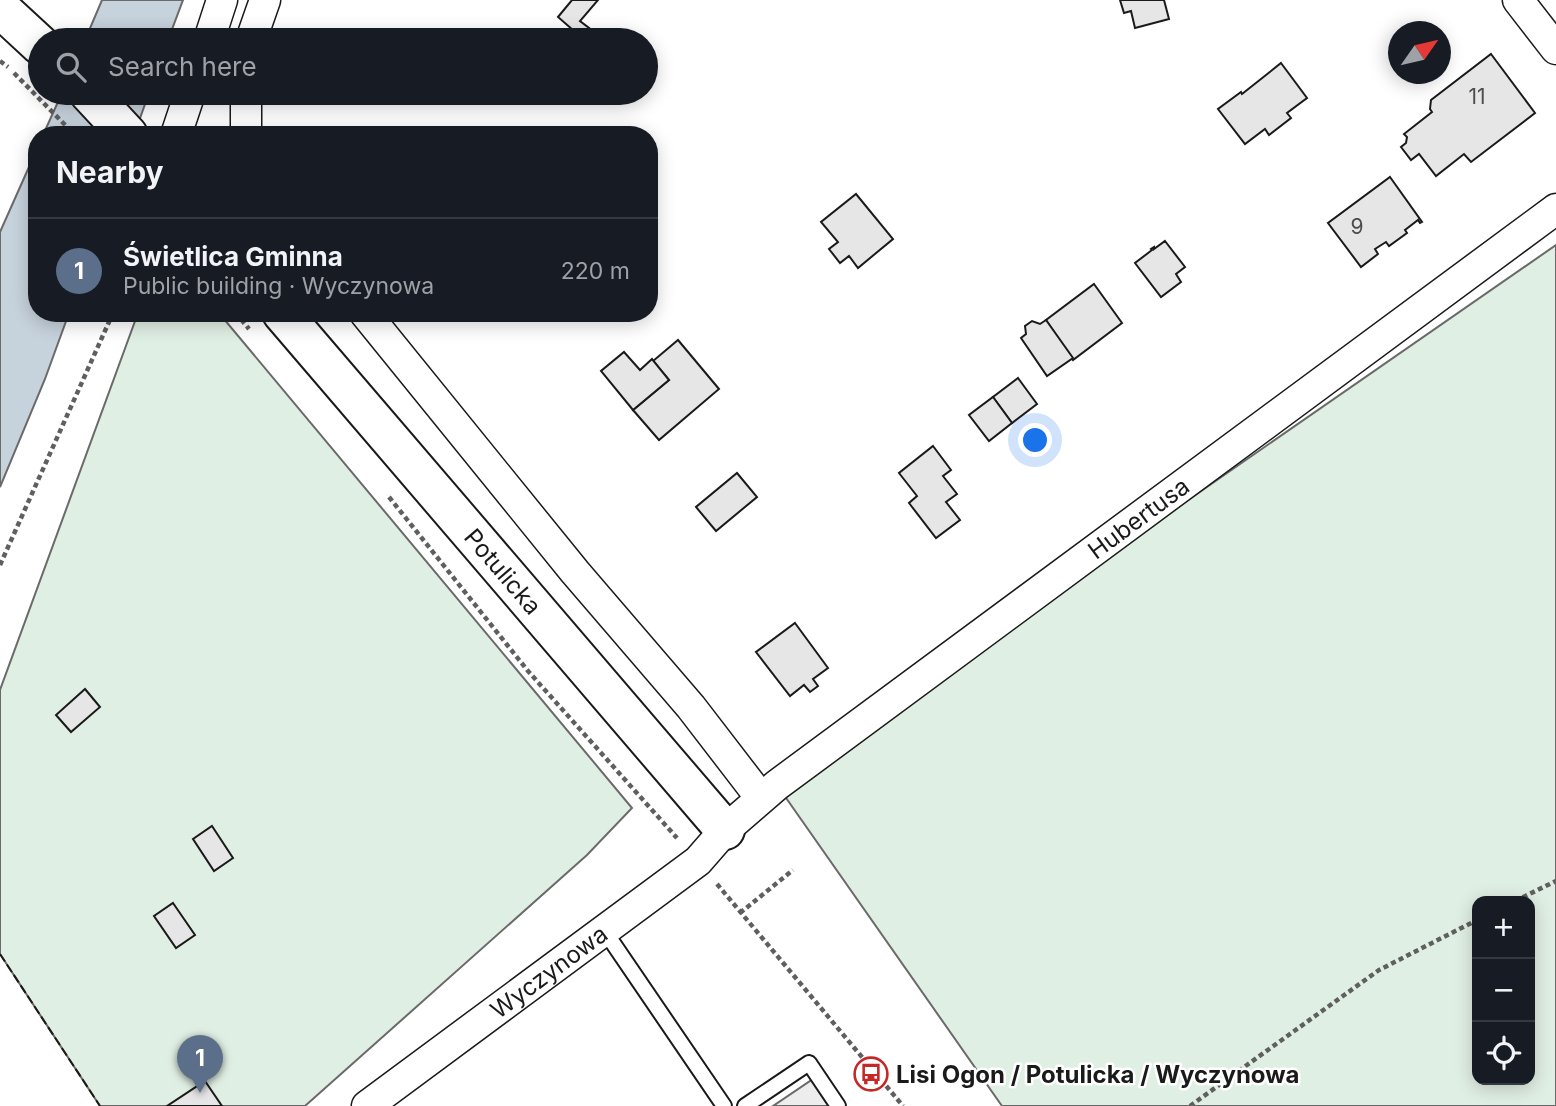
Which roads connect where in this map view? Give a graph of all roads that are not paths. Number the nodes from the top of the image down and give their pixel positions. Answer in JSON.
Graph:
{"nodes":[{"id":1,"x":222,"y":0,"type":"edge"},
{"id":2,"x":265,"y":0,"type":"edge"},
{"id":3,"x":1518,"y":0,"type":"edge"},
{"id":4,"x":0,"y":8,"type":"edge"},
{"id":5,"x":213,"y":28,"type":"edge"},
{"id":6,"x":255,"y":28,"type":"edge"},
{"id":7,"x":28,"y":35,"type":"edge"},
{"id":8,"x":1556,"y":49,"type":"edge"},
{"id":9,"x":100,"y":105,"type":"edge"},
{"id":10,"x":186,"y":105,"type":"edge"},
{"id":11,"x":246,"y":105,"type":"edge"},
{"id":12,"x":120,"y":126,"type":"edge"},
{"id":13,"x":179,"y":126,"type":"edge"},
{"id":14,"x":246,"y":126,"type":"edge"},
{"id":15,"x":1556,"y":209,"type":"edge"},
{"id":16,"x":373,"y":322,"type":"edge"},
{"id":17,"x":268,"y":323,"type":"edge"},
{"id":18,"x":761,"y":798,"type":"junction"},
{"id":19,"x":724,"y":830,"type":"junction"},
{"id":20,"x":604,"y":930,"type":"junction"},
{"id":21,"x":367,"y":1106,"type":"edge"},
{"id":22,"x":724,"y":1106,"type":"edge"},
{"id":23,"x":745,"y":1106,"type":"edge"},
{"id":24,"x":838,"y":1106,"type":"edge"}],
"edges":[{"from":1,"to":5,"type":"street"},
{"from":2,"to":6,"type":"street"},
{"from":3,"to":8,"type":"street"},
{"from":4,"to":7,"type":"street"},
{"from":9,"to":12,"type":"street"},
{"from":10,"to":13,"type":"street"},
{"from":11,"to":14,"type":"street"},
{"from":15,"to":18,"type":"street","name":"Hubertusa"},
{"from":16,"to":18,"type":"street"},
{"from":17,"to":19,"type":"street","name":"Potulicka"},
{"from":18,"to":19,"type":"street","name":"Hubertusa"},
{"from":19,"to":20,"type":"street","name":"Wyczynowa"},
{"from":20,"to":21,"type":"street","name":"Wyczynowa"},
{"from":20,"to":22,"type":"lane"},
{"from":23,"to":24,"type":"lane"}]}
